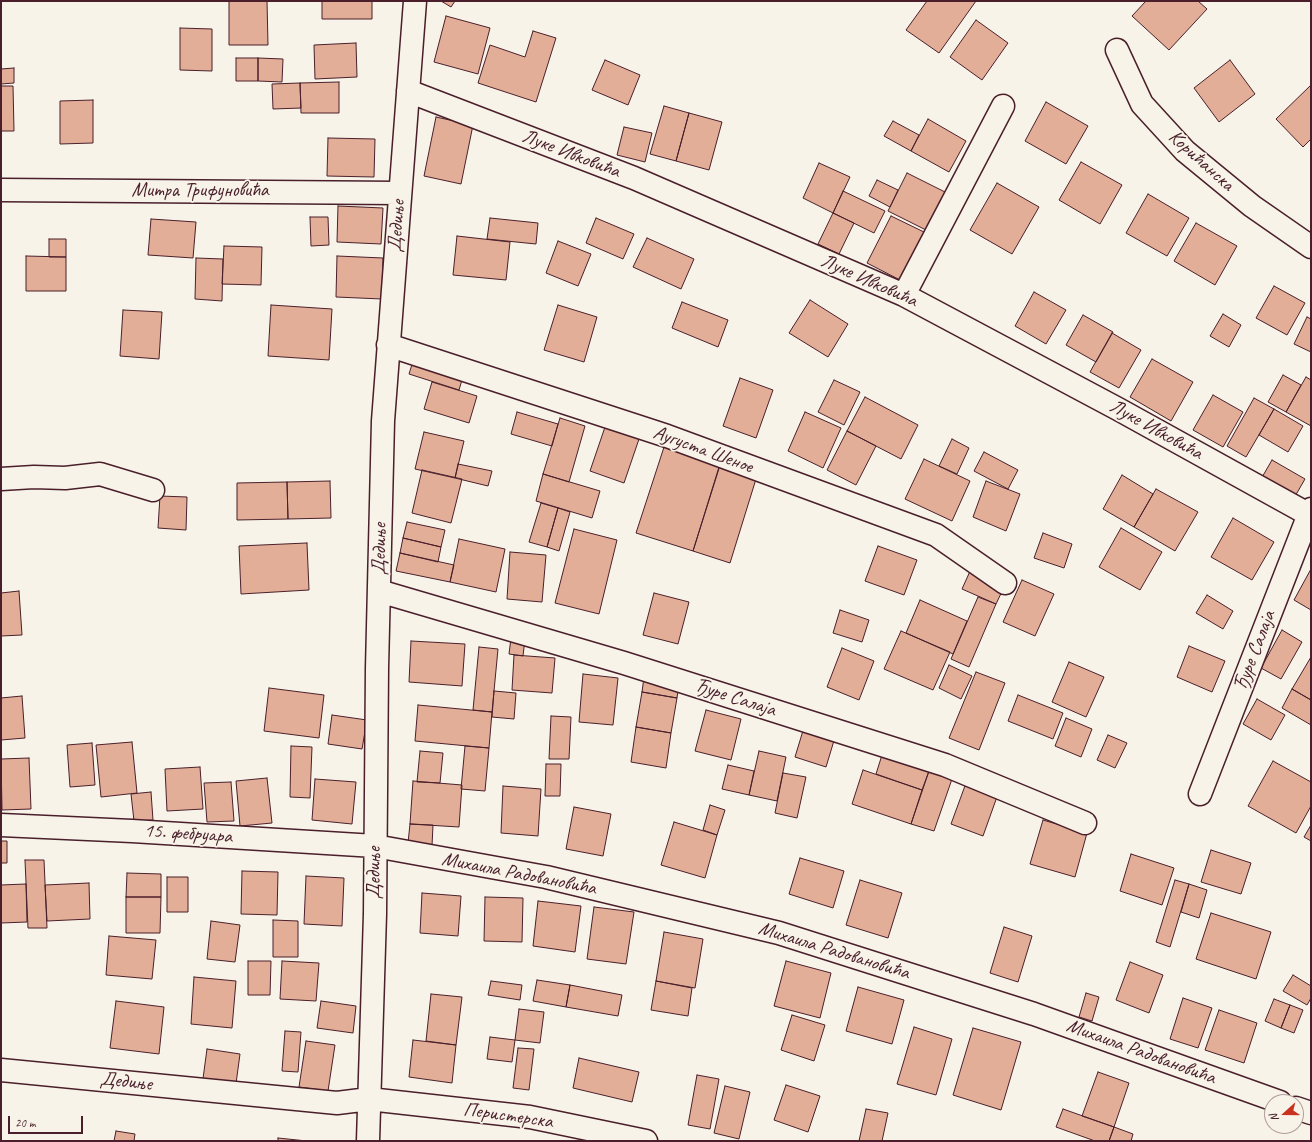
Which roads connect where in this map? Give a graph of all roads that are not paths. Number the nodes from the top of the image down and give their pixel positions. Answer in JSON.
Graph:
{"nodes":[{"id":1,"x":415,"y":1,"type":"edge"},
{"id":2,"x":1117,"y":50,"type":"dead end"},
{"id":3,"x":408,"y":91,"type":"junction"},
{"id":4,"x":1003,"y":106,"type":"dead end"},
{"id":5,"x":1,"y":190,"type":"edge"},
{"id":6,"x":399,"y":193,"type":"junction"},
{"id":7,"x":1311,"y":247,"type":"edge"},
{"id":8,"x":904,"y":295,"type":"junction"},
{"id":9,"x":388,"y":345,"type":"junction"},
{"id":10,"x":1,"y":479,"type":"edge"},
{"id":11,"x":153,"y":490,"type":"dead end"},
{"id":12,"x":1310,"y":512,"type":"edge"},
{"id":13,"x":1005,"y":583,"type":"dead end"},
{"id":14,"x":379,"y":591,"type":"junction"},
{"id":15,"x":1200,"y":794,"type":"dead end"},
{"id":16,"x":1085,"y":824,"type":"dead end"},
{"id":17,"x":1,"y":825,"type":"edge"},
{"id":18,"x":375,"y":846,"type":"junction"},
{"id":19,"x":1,"y":1070,"type":"edge"},
{"id":20,"x":1264,"y":1096,"type":"edge"},
{"id":21,"x":369,"y":1099,"type":"junction"},
{"id":22,"x":368,"y":1141,"type":"edge"},
{"id":23,"x":646,"y":1141,"type":"edge"}],
"edges":[{"from":1,"to":3,"type":"street","name":"Дедиње"},
{"from":2,"to":7,"type":"street","name":"Корићанска"},
{"from":3,"to":6,"type":"street","name":"Дедиње"},
{"from":3,"to":8,"type":"street","name":"Луке Ивковића"},
{"from":4,"to":8,"type":"street"},
{"from":5,"to":6,"type":"street","name":"Митра Трифуновића"},
{"from":6,"to":9,"type":"street","name":"Дедиње"},
{"from":8,"to":12,"type":"street","name":"Луке Ивковића"},
{"from":9,"to":13,"type":"street","name":"Аугуста Шеное"},
{"from":9,"to":14,"type":"street","name":"Дедиње"},
{"from":10,"to":11,"type":"street"},
{"from":12,"to":15,"type":"street","name":"Ђуре Салаја"},
{"from":14,"to":16,"type":"street","name":"Ђуре Салаја"},
{"from":14,"to":18,"type":"street","name":"Дедиње"},
{"from":17,"to":18,"type":"street","name":"15. фебруара"},
{"from":18,"to":20,"type":"street","name":"Михаила Радовановића"},
{"from":18,"to":21,"type":"street","name":"Дедиње"},
{"from":19,"to":21,"type":"street","name":"Дедиње"},
{"from":21,"to":22,"type":"street","name":"Дедиње"},
{"from":21,"to":23,"type":"street","name":"Перистерска"}]}
